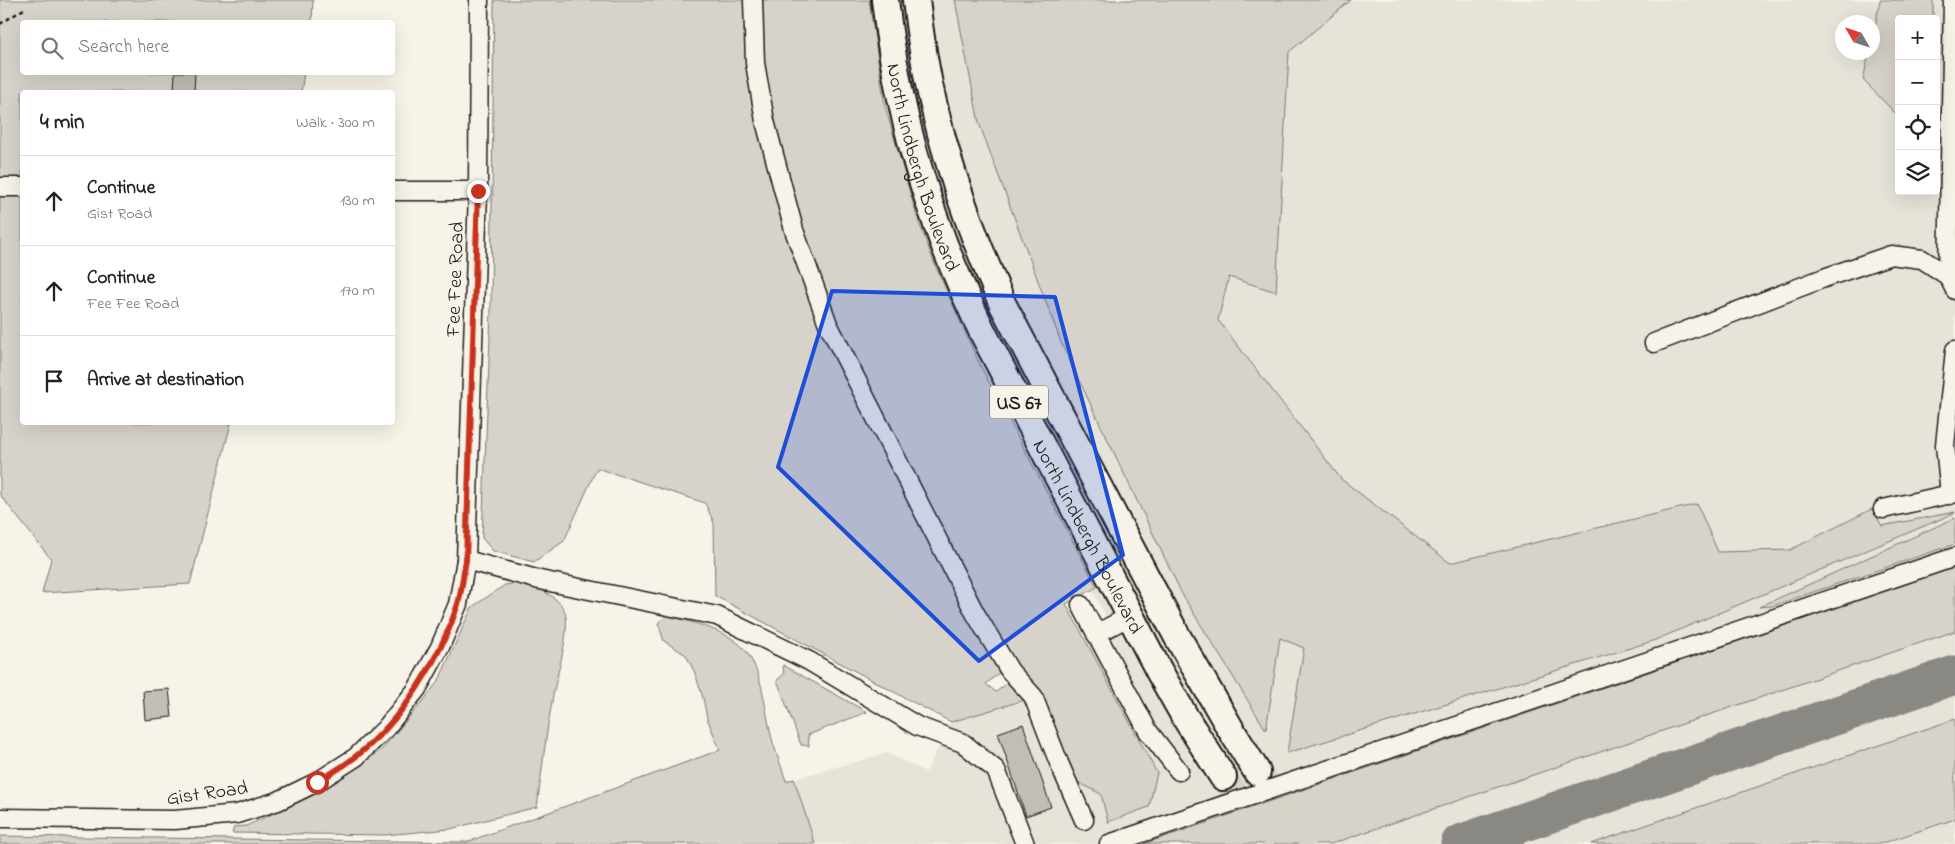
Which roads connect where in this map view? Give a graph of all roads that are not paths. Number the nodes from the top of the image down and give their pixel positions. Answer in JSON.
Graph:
{"nodes":[{"id":1,"x":479,"y":0,"type":"edge"},
{"id":2,"x":753,"y":0,"type":"edge"},
{"id":3,"x":885,"y":0,"type":"edge"},
{"id":4,"x":916,"y":0,"type":"edge"},
{"id":5,"x":1953,"y":0,"type":"edge"},
{"id":6,"x":0,"y":187,"type":"edge"},
{"id":7,"x":20,"y":187,"type":"edge"},
{"id":8,"x":395,"y":191,"type":"edge"},
{"id":9,"x":478,"y":191,"type":"junction"},
{"id":10,"x":1951,"y":283,"type":"edge"},
{"id":11,"x":1654,"y":343,"type":"dead end"},
{"id":12,"x":1955,"y":350,"type":"edge"},
{"id":13,"x":1951,"y":423,"type":"edge"},
{"id":14,"x":1953,"y":494,"type":"edge"},
{"id":15,"x":1883,"y":509,"type":"dead end"},
{"id":16,"x":1955,"y":558,"type":"edge"},
{"id":17,"x":466,"y":560,"type":"junction"},
{"id":18,"x":1081,"y":605,"type":"dead end"},
{"id":19,"x":1130,"y":616,"type":"junction"},
{"id":20,"x":1096,"y":634,"type":"junction"},
{"id":21,"x":1179,"y":771,"type":"dead end"},
{"id":22,"x":1257,"y":772,"type":"tunnel mouth"},
{"id":23,"x":1223,"y":777,"type":"tunnel mouth"},
{"id":24,"x":0,"y":818,"type":"edge"},
{"id":25,"x":1084,"y":820,"type":"dead end"},
{"id":26,"x":1026,"y":844,"type":"edge"},
{"id":27,"x":1109,"y":844,"type":"edge"}],
"edges":[{"from":1,"to":9,"type":"street","name":"Fee Fee Road"},
{"from":2,"to":25,"type":"street"},
{"from":3,"to":19,"type":"highway","name":"North Lindbergh Boulevard","number":"US 67"},
{"from":4,"to":22,"type":"highway","name":"North Lindbergh Boulevard","number":"US 67"},
{"from":5,"to":10,"type":"street"},
{"from":6,"to":7,"type":"street"},
{"from":8,"to":9,"type":"street"},
{"from":9,"to":17,"type":"street","name":"Fee Fee Road"},
{"from":10,"to":11,"type":"street"},
{"from":12,"to":13,"type":"street"},
{"from":13,"to":14,"type":"street"},
{"from":14,"to":15,"type":"street"},
{"from":16,"to":27,"type":"street"},
{"from":17,"to":24,"type":"street","name":"Gist Road"},
{"from":17,"to":26,"type":"street"},
{"from":18,"to":20,"type":"street"},
{"from":19,"to":20,"type":"street"},
{"from":19,"to":23,"type":"highway","name":"North Lindbergh Boulevard","number":"US 67"},
{"from":20,"to":21,"type":"street"}]}
